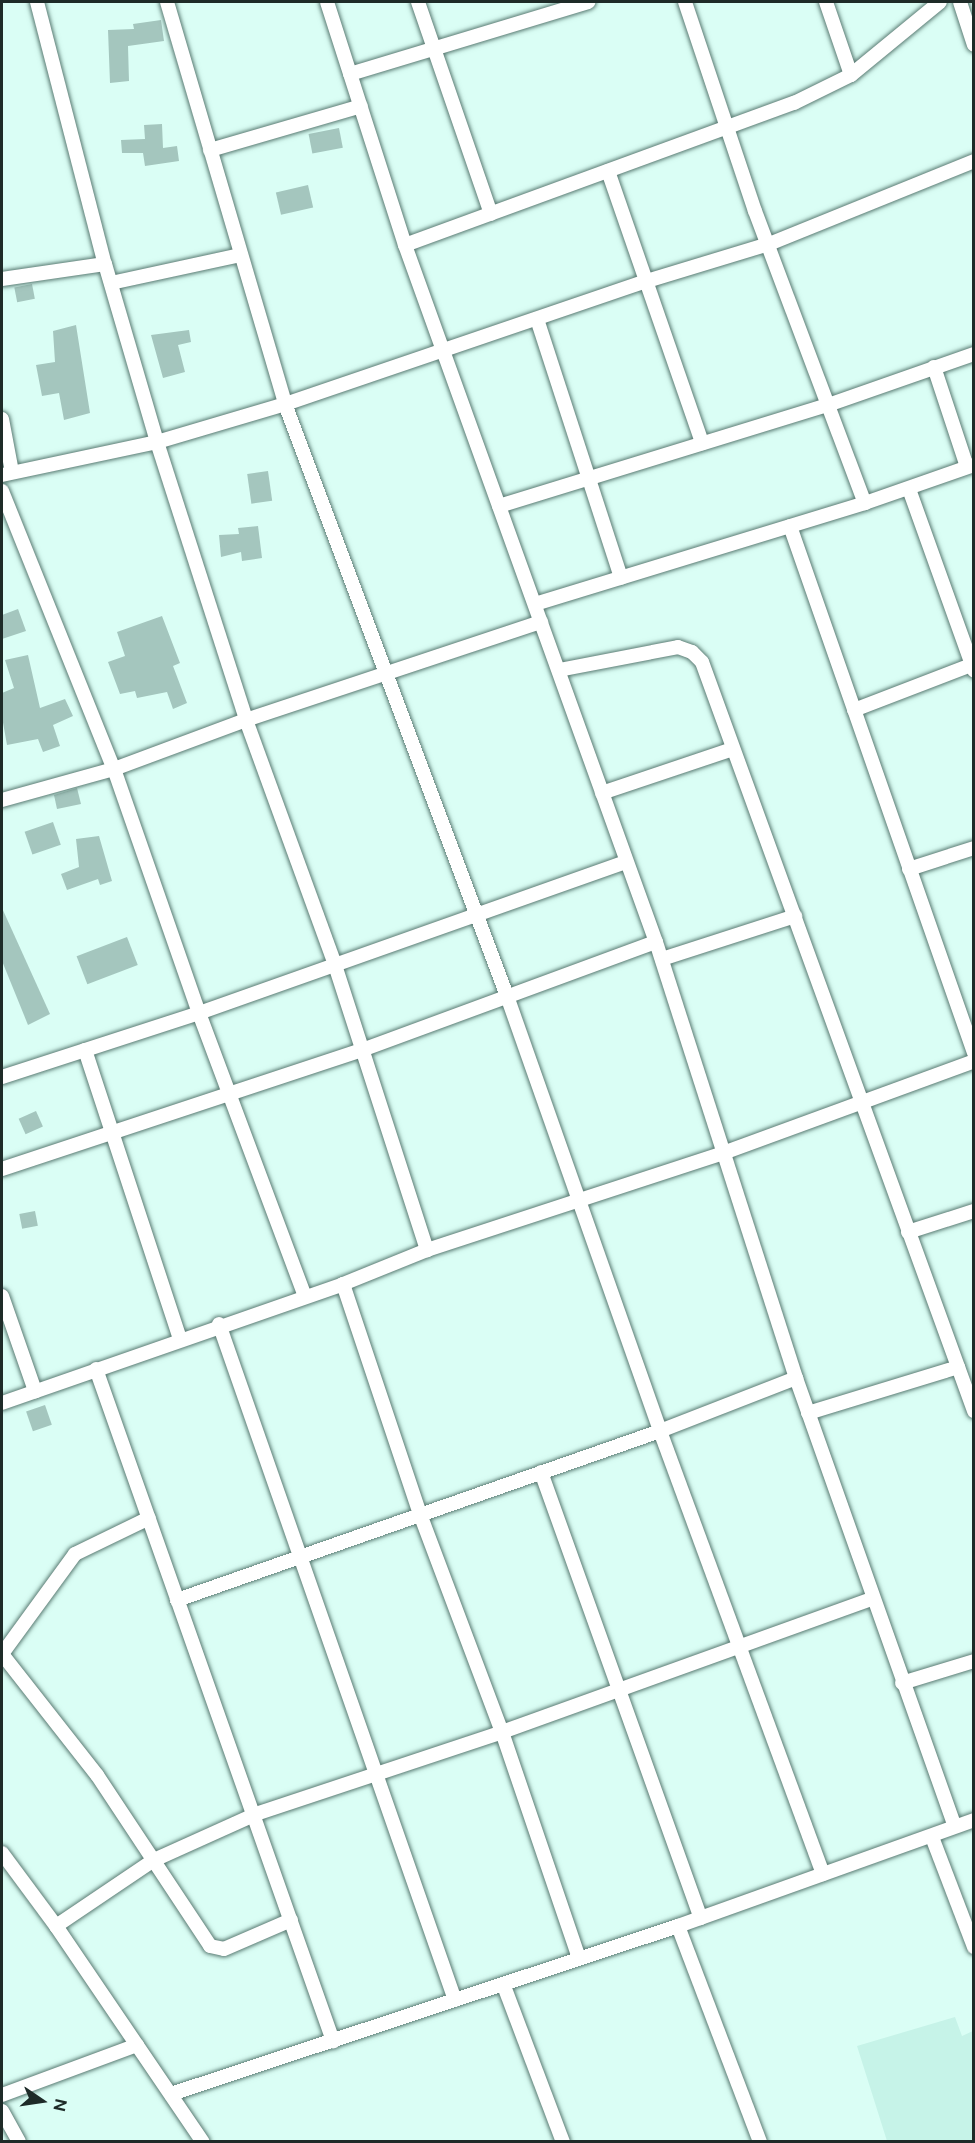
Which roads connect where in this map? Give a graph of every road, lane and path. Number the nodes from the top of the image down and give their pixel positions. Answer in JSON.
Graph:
{"nodes":[{"id":1,"x":37,"y":2,"type":"edge"},
{"id":2,"x":167,"y":2,"type":"edge"},
{"id":3,"x":327,"y":2,"type":"edge"},
{"id":4,"x":418,"y":2,"type":"edge"},
{"id":5,"x":588,"y":2,"type":"edge"},
{"id":6,"x":685,"y":2,"type":"edge"},
{"id":7,"x":826,"y":2,"type":"edge"},
{"id":8,"x":940,"y":2,"type":"edge"},
{"id":9,"x":960,"y":2,"type":"edge"},
{"id":10,"x":557,"y":6,"type":"edge"},
{"id":11,"x":974,"y":45,"type":"edge"},
{"id":12,"x":435,"y":48,"type":"junction"},
{"id":13,"x":350,"y":74,"type":"junction"},
{"id":14,"x":851,"y":75,"type":"junction"},
{"id":15,"x":361,"y":106,"type":"junction"},
{"id":16,"x":725,"y":128,"type":"junction"},
{"id":17,"x":210,"y":150,"type":"junction"},
{"id":18,"x":974,"y":161,"type":"edge"},
{"id":19,"x":608,"y":171,"type":"junction"},
{"id":20,"x":491,"y":214,"type":"junction"},
{"id":21,"x":769,"y":244,"type":"junction"},
{"id":22,"x":405,"y":245,"type":"junction"},
{"id":23,"x":241,"y":255,"type":"junction"},
{"id":24,"x":105,"y":264,"type":"junction"},
{"id":25,"x":2,"y":279,"type":"edge"},
{"id":26,"x":647,"y":281,"type":"junction"},
{"id":27,"x":111,"y":283,"type":"junction"},
{"id":28,"x":537,"y":319,"type":"junction"},
{"id":29,"x":443,"y":352,"type":"junction"},
{"id":30,"x":974,"y":354,"type":"edge"},
{"id":31,"x":934,"y":368,"type":"junction"},
{"id":32,"x":285,"y":404,"type":"junction"},
{"id":33,"x":828,"y":405,"type":"junction"},
{"id":34,"x":2,"y":418,"type":"edge"},
{"id":35,"x":157,"y":442,"type":"junction"},
{"id":36,"x":702,"y":443,"type":"junction"},
{"id":37,"x":970,"y":466,"type":"edge"},
{"id":38,"x":7,"y":474,"type":"edge"},
{"id":39,"x":588,"y":477,"type":"junction"},
{"id":40,"x":909,"y":489,"type":"junction"},
{"id":41,"x":2,"y":490,"type":"edge"},
{"id":42,"x":865,"y":503,"type":"junction"},
{"id":43,"x":499,"y":506,"type":"junction"},
{"id":44,"x":790,"y":526,"type":"junction"},
{"id":45,"x":621,"y":578,"type":"junction"},
{"id":46,"x":535,"y":604,"type":"junction"},
{"id":47,"x":541,"y":622,"type":"junction"},
{"id":48,"x":973,"y":667,"type":"edge"},
{"id":49,"x":559,"y":670,"type":"junction"},
{"id":50,"x":386,"y":675,"type":"junction"},
{"id":51,"x":854,"y":710,"type":"junction"},
{"id":52,"x":246,"y":720,"type":"junction"},
{"id":53,"x":733,"y":749,"type":"junction"},
{"id":54,"x":114,"y":769,"type":"junction"},
{"id":55,"x":602,"y":793,"type":"junction"},
{"id":56,"x":2,"y":800,"type":"edge"},
{"id":57,"x":974,"y":848,"type":"edge"},
{"id":58,"x":626,"y":862,"type":"junction"},
{"id":59,"x":909,"y":869,"type":"junction"},
{"id":60,"x":475,"y":913,"type":"junction"},
{"id":61,"x":795,"y":916,"type":"junction"},
{"id":62,"x":656,"y":942,"type":"junction"},
{"id":63,"x":662,"y":959,"type":"junction"},
{"id":64,"x":334,"y":962,"type":"junction"},
{"id":65,"x":507,"y":996,"type":"junction"},
{"id":66,"x":199,"y":1013,"type":"junction"},
{"id":67,"x":85,"y":1050,"type":"junction"},
{"id":68,"x":362,"y":1050,"type":"junction"},
{"id":69,"x":974,"y":1053,"type":"edge"},
{"id":70,"x":974,"y":1061,"type":"edge"},
{"id":71,"x":2,"y":1077,"type":"edge"},
{"id":72,"x":231,"y":1092,"type":"junction"},
{"id":73,"x":863,"y":1102,"type":"junction"},
{"id":74,"x":110,"y":1133,"type":"junction"},
{"id":75,"x":726,"y":1152,"type":"junction"},
{"id":76,"x":2,"y":1169,"type":"edge"},
{"id":77,"x":578,"y":1200,"type":"junction"},
{"id":78,"x":974,"y":1211,"type":"edge"},
{"id":79,"x":908,"y":1232,"type":"junction"},
{"id":80,"x":427,"y":1250,"type":"junction"},
{"id":81,"x":343,"y":1284,"type":"junction"},
{"id":82,"x":2,"y":1296,"type":"edge"},
{"id":83,"x":305,"y":1296,"type":"junction"},
{"id":84,"x":219,"y":1324,"type":"junction"},
{"id":85,"x":180,"y":1339,"type":"junction"},
{"id":86,"x":958,"y":1367,"type":"junction"},
{"id":87,"x":96,"y":1369,"type":"junction"},
{"id":88,"x":796,"y":1378,"type":"junction"},
{"id":89,"x":35,"y":1391,"type":"junction"},
{"id":90,"x":2,"y":1403,"type":"edge"},
{"id":91,"x":974,"y":1411,"type":"edge"},
{"id":92,"x":808,"y":1413,"type":"junction"},
{"id":93,"x":660,"y":1431,"type":"junction"},
{"id":94,"x":541,"y":1472,"type":"junction"},
{"id":95,"x":420,"y":1514,"type":"junction"},
{"id":96,"x":149,"y":1518,"type":"junction"},
{"id":97,"x":298,"y":1556,"type":"junction"},
{"id":98,"x":872,"y":1599,"type":"junction"},
{"id":99,"x":177,"y":1600,"type":"junction"},
{"id":100,"x":738,"y":1645,"type":"junction"},
{"id":101,"x":2,"y":1654,"type":"edge"},
{"id":102,"x":974,"y":1661,"type":"edge"},
{"id":103,"x":902,"y":1683,"type":"junction"},
{"id":104,"x":619,"y":1690,"type":"junction"},
{"id":105,"x":502,"y":1732,"type":"junction"},
{"id":106,"x":378,"y":1774,"type":"junction"},
{"id":107,"x":256,"y":1814,"type":"junction"},
{"id":108,"x":974,"y":1820,"type":"edge"},
{"id":109,"x":955,"y":1826,"type":"junction"},
{"id":110,"x":932,"y":1837,"type":"junction"},
{"id":111,"x":2,"y":1852,"type":"edge"},
{"id":112,"x":154,"y":1860,"type":"junction"},
{"id":113,"x":7,"y":1870,"type":"edge"},
{"id":114,"x":824,"y":1874,"type":"junction"},
{"id":115,"x":701,"y":1918,"type":"junction"},
{"id":116,"x":291,"y":1920,"type":"junction"},
{"id":117,"x":56,"y":1926,"type":"junction"},
{"id":118,"x":678,"y":1926,"type":"junction"},
{"id":119,"x":974,"y":1947,"type":"edge"},
{"id":120,"x":579,"y":1958,"type":"junction"},
{"id":121,"x":504,"y":1986,"type":"junction"},
{"id":122,"x":455,"y":2000,"type":"junction"},
{"id":123,"x":333,"y":2041,"type":"junction"},
{"id":124,"x":137,"y":2045,"type":"junction"},
{"id":125,"x":171,"y":2094,"type":"junction"},
{"id":126,"x":2,"y":2095,"type":"edge"},
{"id":127,"x":2,"y":2111,"type":"edge"},
{"id":128,"x":20,"y":2142,"type":"edge"},
{"id":129,"x":203,"y":2142,"type":"edge"},
{"id":130,"x":563,"y":2142,"type":"edge"},
{"id":131,"x":760,"y":2142,"type":"edge"}],
"edges":[{"from":1,"to":24,"type":"street"},
{"from":2,"to":17,"type":"street"},
{"from":3,"to":13,"type":"street"},
{"from":4,"to":12,"type":"street"},
{"from":5,"to":10,"type":"street"},
{"from":6,"to":16,"type":"street"},
{"from":7,"to":14,"type":"street"},
{"from":8,"to":14,"type":"street"},
{"from":9,"to":11,"type":"street"},
{"from":10,"to":12,"type":"street"},
{"from":12,"to":13,"type":"street"},
{"from":12,"to":20,"type":"street"},
{"from":13,"to":15,"type":"street"},
{"from":14,"to":16,"type":"street"},
{"from":15,"to":17,"type":"street"},
{"from":15,"to":22,"type":"street"},
{"from":16,"to":19,"type":"street"},
{"from":16,"to":21,"type":"street"},
{"from":17,"to":23,"type":"street"},
{"from":18,"to":21,"type":"street"},
{"from":19,"to":20,"type":"street"},
{"from":19,"to":26,"type":"street"},
{"from":20,"to":22,"type":"street"},
{"from":21,"to":26,"type":"street"},
{"from":21,"to":33,"type":"street"},
{"from":22,"to":29,"type":"street"},
{"from":23,"to":27,"type":"street"},
{"from":23,"to":32,"type":"street"},
{"from":24,"to":25,"type":"street"},
{"from":24,"to":27,"type":"street"},
{"from":26,"to":28,"type":"street"},
{"from":26,"to":36,"type":"street"},
{"from":27,"to":35,"type":"street"},
{"from":28,"to":29,"type":"street"},
{"from":28,"to":39,"type":"street"},
{"from":29,"to":32,"type":"street"},
{"from":29,"to":43,"type":"street"},
{"from":30,"to":31,"type":"street"},
{"from":31,"to":33,"type":"street"},
{"from":31,"to":37,"type":"street"},
{"from":32,"to":35,"type":"street"},
{"from":32,"to":50,"type":"street"},
{"from":33,"to":36,"type":"street"},
{"from":33,"to":42,"type":"street"},
{"from":34,"to":38,"type":"street"},
{"from":35,"to":38,"type":"street"},
{"from":35,"to":52,"type":"street"},
{"from":36,"to":39,"type":"street"},
{"from":37,"to":40,"type":"street"},
{"from":39,"to":43,"type":"street"},
{"from":39,"to":45,"type":"street"},
{"from":40,"to":42,"type":"street"},
{"from":40,"to":48,"type":"street"},
{"from":41,"to":54,"type":"street"},
{"from":42,"to":44,"type":"street"},
{"from":43,"to":46,"type":"street"},
{"from":44,"to":45,"type":"street"},
{"from":44,"to":51,"type":"street"},
{"from":45,"to":46,"type":"street"},
{"from":46,"to":47,"type":"street"},
{"from":47,"to":49,"type":"street"},
{"from":47,"to":50,"type":"street"},
{"from":48,"to":51,"type":"street"},
{"from":49,"to":53,"type":"street"},
{"from":49,"to":55,"type":"street"},
{"from":50,"to":52,"type":"street"},
{"from":50,"to":60,"type":"street"},
{"from":51,"to":59,"type":"street"},
{"from":52,"to":54,"type":"street"},
{"from":52,"to":64,"type":"street"},
{"from":53,"to":55,"type":"street"},
{"from":53,"to":61,"type":"street"},
{"from":54,"to":56,"type":"street"},
{"from":54,"to":66,"type":"street"},
{"from":55,"to":58,"type":"street"},
{"from":57,"to":59,"type":"street"},
{"from":58,"to":60,"type":"street"},
{"from":58,"to":62,"type":"street"},
{"from":59,"to":69,"type":"street"},
{"from":60,"to":64,"type":"street"},
{"from":60,"to":65,"type":"street"},
{"from":61,"to":63,"type":"street"},
{"from":61,"to":73,"type":"street"},
{"from":62,"to":63,"type":"street"},
{"from":62,"to":65,"type":"street"},
{"from":63,"to":75,"type":"street"},
{"from":64,"to":66,"type":"street"},
{"from":64,"to":68,"type":"street"},
{"from":65,"to":68,"type":"street"},
{"from":65,"to":77,"type":"street"},
{"from":66,"to":67,"type":"street"},
{"from":66,"to":72,"type":"street"},
{"from":67,"to":71,"type":"street"},
{"from":67,"to":74,"type":"street"},
{"from":68,"to":72,"type":"street"},
{"from":68,"to":80,"type":"street"},
{"from":70,"to":73,"type":"street"},
{"from":72,"to":74,"type":"street"},
{"from":72,"to":83,"type":"street"},
{"from":73,"to":75,"type":"street"},
{"from":73,"to":79,"type":"street"},
{"from":74,"to":76,"type":"street"},
{"from":74,"to":85,"type":"street"},
{"from":75,"to":77,"type":"street"},
{"from":75,"to":88,"type":"street"},
{"from":77,"to":80,"type":"street"},
{"from":77,"to":93,"type":"street"},
{"from":78,"to":79,"type":"street"},
{"from":79,"to":86,"type":"street"},
{"from":80,"to":81,"type":"street"},
{"from":81,"to":83,"type":"street"},
{"from":81,"to":95,"type":"street"},
{"from":82,"to":89,"type":"street"},
{"from":83,"to":84,"type":"street"},
{"from":84,"to":85,"type":"street"},
{"from":84,"to":97,"type":"street"},
{"from":85,"to":87,"type":"street"},
{"from":86,"to":91,"type":"street"},
{"from":86,"to":92,"type":"street"},
{"from":87,"to":89,"type":"street"},
{"from":87,"to":96,"type":"street"},
{"from":88,"to":92,"type":"street"},
{"from":88,"to":93,"type":"street"},
{"from":89,"to":90,"type":"street"},
{"from":92,"to":98,"type":"street"},
{"from":93,"to":94,"type":"street"},
{"from":93,"to":100,"type":"street"},
{"from":94,"to":95,"type":"street"},
{"from":94,"to":104,"type":"street"},
{"from":95,"to":97,"type":"street"},
{"from":95,"to":105,"type":"street"},
{"from":96,"to":99,"type":"street"},
{"from":96,"to":101,"type":"street"},
{"from":97,"to":99,"type":"street"},
{"from":97,"to":106,"type":"street"},
{"from":98,"to":100,"type":"street"},
{"from":98,"to":103,"type":"street"},
{"from":99,"to":107,"type":"street"},
{"from":100,"to":104,"type":"street"},
{"from":100,"to":114,"type":"street"},
{"from":101,"to":112,"type":"street"},
{"from":102,"to":103,"type":"street"},
{"from":103,"to":109,"type":"street"},
{"from":104,"to":105,"type":"street"},
{"from":104,"to":115,"type":"street"},
{"from":105,"to":106,"type":"street"},
{"from":105,"to":120,"type":"street"},
{"from":106,"to":107,"type":"street"},
{"from":106,"to":122,"type":"street"},
{"from":107,"to":112,"type":"street"},
{"from":107,"to":116,"type":"street"},
{"from":108,"to":109,"type":"street"},
{"from":109,"to":110,"type":"street"},
{"from":110,"to":114,"type":"street"},
{"from":110,"to":119,"type":"street"},
{"from":111,"to":113,"type":"street"},
{"from":112,"to":116,"type":"street"},
{"from":112,"to":117,"type":"street"},
{"from":113,"to":117,"type":"street"},
{"from":114,"to":115,"type":"street"},
{"from":115,"to":118,"type":"street"},
{"from":116,"to":123,"type":"street"},
{"from":117,"to":124,"type":"street"},
{"from":118,"to":120,"type":"street"},
{"from":118,"to":131,"type":"street"},
{"from":120,"to":121,"type":"street"},
{"from":121,"to":122,"type":"street"},
{"from":121,"to":130,"type":"street"},
{"from":122,"to":123,"type":"street"},
{"from":123,"to":125,"type":"street"},
{"from":124,"to":125,"type":"street"},
{"from":124,"to":126,"type":"street"},
{"from":125,"to":129,"type":"street"},
{"from":127,"to":128,"type":"street"}]}
